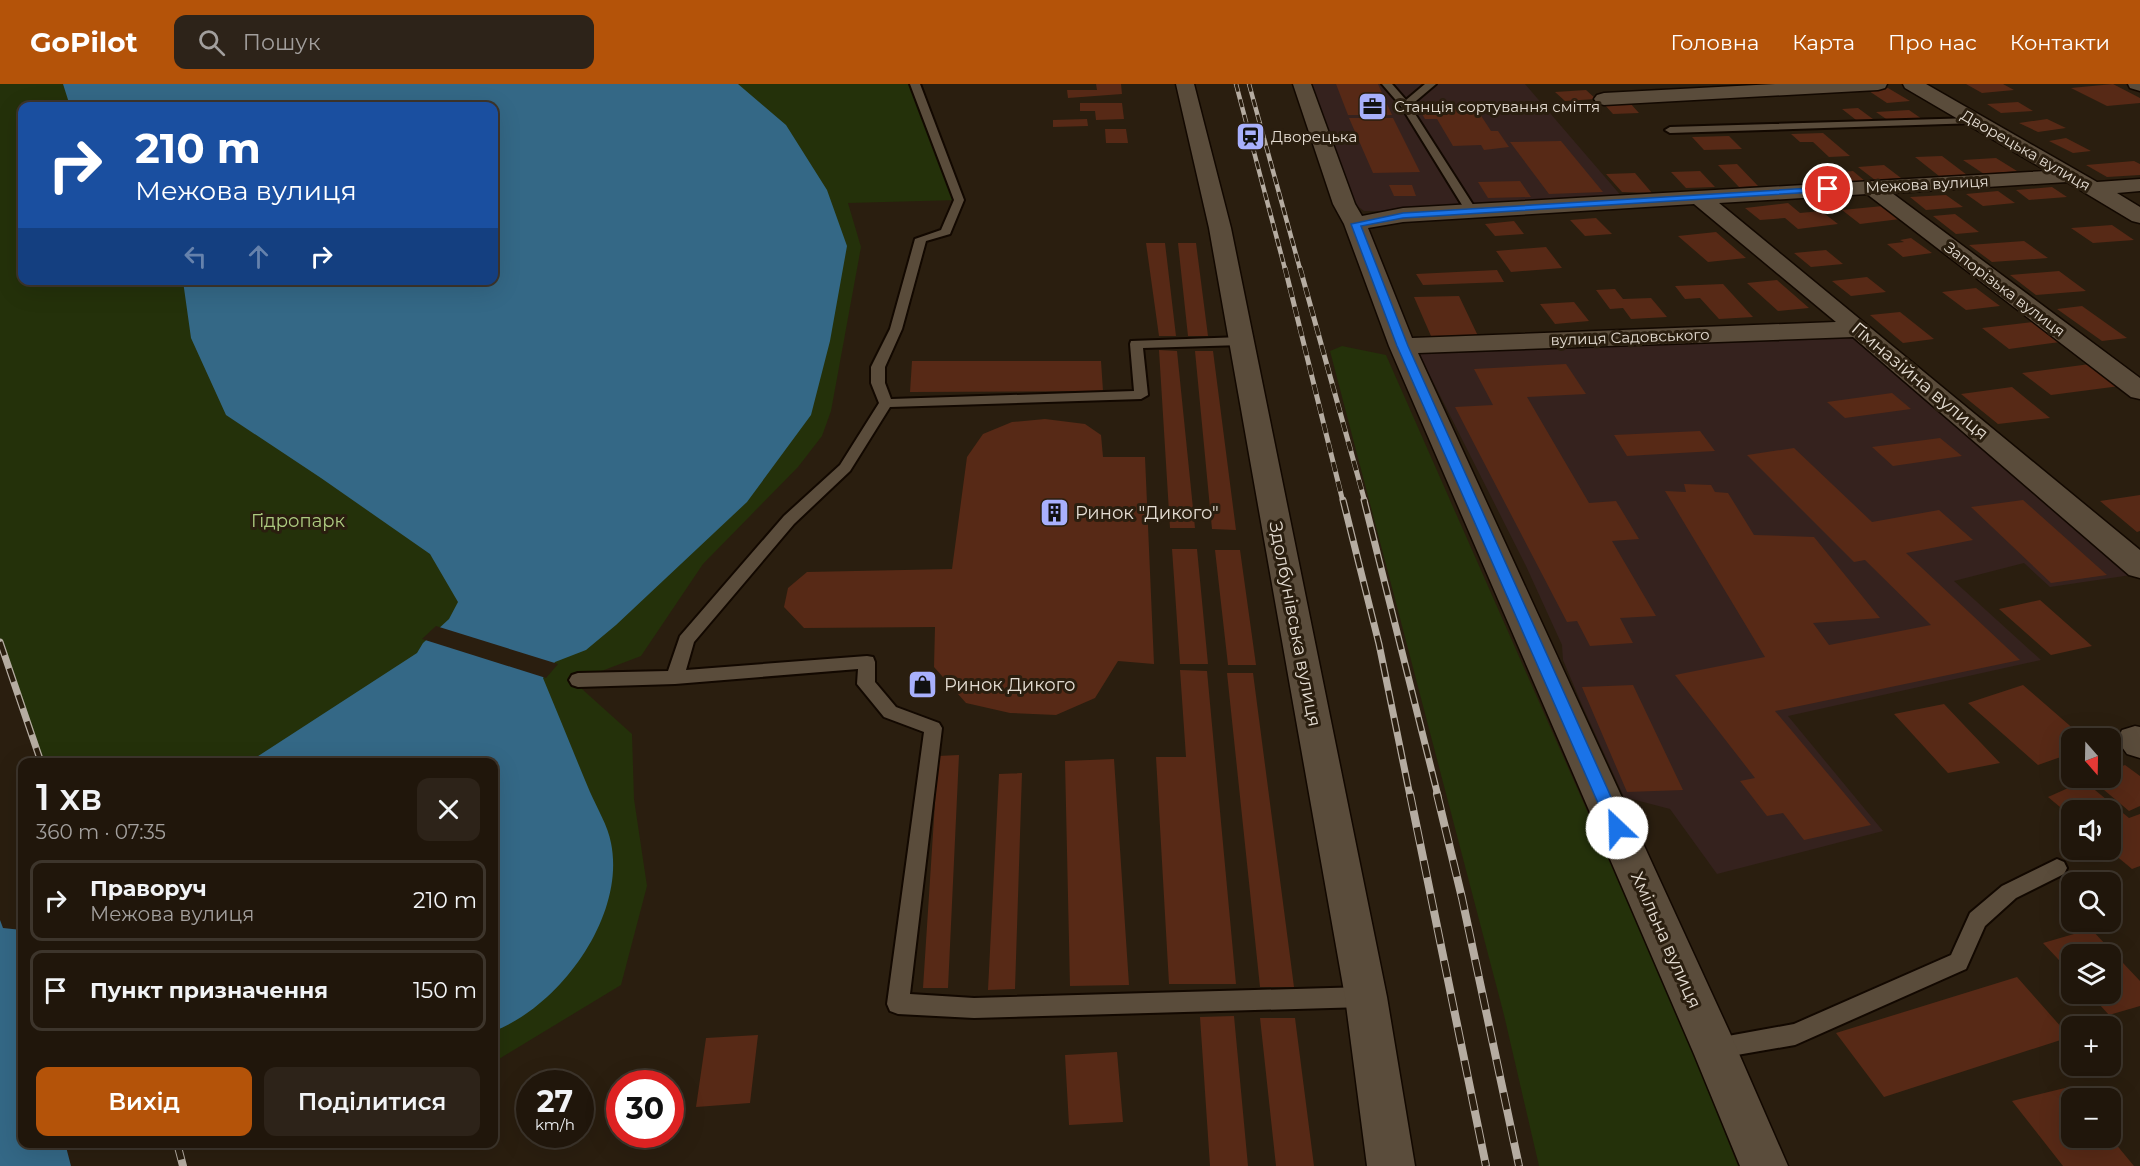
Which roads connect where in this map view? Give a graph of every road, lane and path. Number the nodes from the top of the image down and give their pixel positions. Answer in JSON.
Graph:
{"nodes":[{"id":1,"x":915,"y":84,"type":"edge"},
{"id":2,"x":1185,"y":84,"type":"edge"},
{"id":3,"x":1302,"y":84,"type":"edge"},
{"id":4,"x":1388,"y":84,"type":"edge"},
{"id":5,"x":1431,"y":84,"type":"edge"},
{"id":6,"x":1878,"y":84,"type":"edge"},
{"id":7,"x":1912,"y":84,"type":"edge"},
{"id":8,"x":1604,"y":99,"type":"dead end"},
{"id":9,"x":1405,"y":105,"type":"junction"},
{"id":10,"x":1974,"y":121,"type":"junction"},
{"id":11,"x":1670,"y":130,"type":"dead end"},
{"id":12,"x":2068,"y":176,"type":"junction"},
{"id":13,"x":2140,"y":185,"type":"edge"},
{"id":14,"x":1871,"y":187,"type":"junction"},
{"id":15,"x":2092,"y":189,"type":"junction"},
{"id":16,"x":1698,"y":197,"type":"junction"},
{"id":17,"x":1471,"y":211,"type":"junction"},
{"id":18,"x":2140,"y":216,"type":"edge"},
{"id":19,"x":1355,"y":224,"type":"junction"},
{"id":20,"x":1858,"y":329,"type":"junction"},
{"id":21,"x":1242,"y":341,"type":"junction"},
{"id":22,"x":1402,"y":346,"type":"junction"},
{"id":23,"x":2140,"y":390,"type":"edge"},
{"id":24,"x":886,"y":403,"type":"junction"},
{"id":25,"x":2140,"y":567,"type":"edge"},
{"id":26,"x":675,"y":677,"type":"junction"},
{"id":27,"x":578,"y":680,"type":"dead end"},
{"id":28,"x":2057,"y":868,"type":"dead end"},
{"id":29,"x":1366,"y":997,"type":"junction"},
{"id":30,"x":1714,"y":1048,"type":"junction"},
{"id":31,"x":1391,"y":1166,"type":"edge"},
{"id":32,"x":1764,"y":1166,"type":"edge"}],
"edges":[{"from":1,"to":24,"type":"lane"},
{"from":2,"to":21,"type":"street","name":"Здолбунівська вулиця"},
{"from":3,"to":19,"type":"street","name":"Хмільна вулиця"},
{"from":4,"to":9,"type":"lane"},
{"from":5,"to":9,"type":"lane"},
{"from":6,"to":8,"type":"street"},
{"from":7,"to":10,"type":"street","name":"Дворецька вулиця"},
{"from":9,"to":17,"type":"lane"},
{"from":10,"to":11,"type":"lane"},
{"from":10,"to":12,"type":"street","name":"Дворецька вулиця"},
{"from":12,"to":14,"type":"street","name":"Межова вулиця"},
{"from":12,"to":15,"type":"street","name":"Дворецька вулиця"},
{"from":13,"to":15,"type":"street"},
{"from":14,"to":16,"type":"street","name":"Межова вулиця"},
{"from":14,"to":23,"type":"street","name":"Запорізька вулиця"},
{"from":15,"to":18,"type":"street","name":"Дворецька вулиця"},
{"from":16,"to":17,"type":"street","name":"Межова вулиця"},
{"from":16,"to":20,"type":"street","name":"Гімназійна вулиця"},
{"from":17,"to":19,"type":"street","name":"Межова вулиця"},
{"from":19,"to":22,"type":"street","name":"Хмільна вулиця"},
{"from":20,"to":22,"type":"street","name":"вулиця Садовського"},
{"from":20,"to":25,"type":"street","name":"Гімназійна вулиця"},
{"from":21,"to":24,"type":"lane"},
{"from":21,"to":29,"type":"street","name":"Здолбунівська вулиця"},
{"from":22,"to":30,"type":"street","name":"Хмільна вулиця"},
{"from":24,"to":26,"type":"lane"},
{"from":26,"to":27,"type":"lane"},
{"from":26,"to":29,"type":"lane"},
{"from":28,"to":30,"type":"lane"},
{"from":29,"to":31,"type":"street","name":"Здолбунівська вулиця"},
{"from":30,"to":32,"type":"street","name":"Хмільна вулиця"}]}
